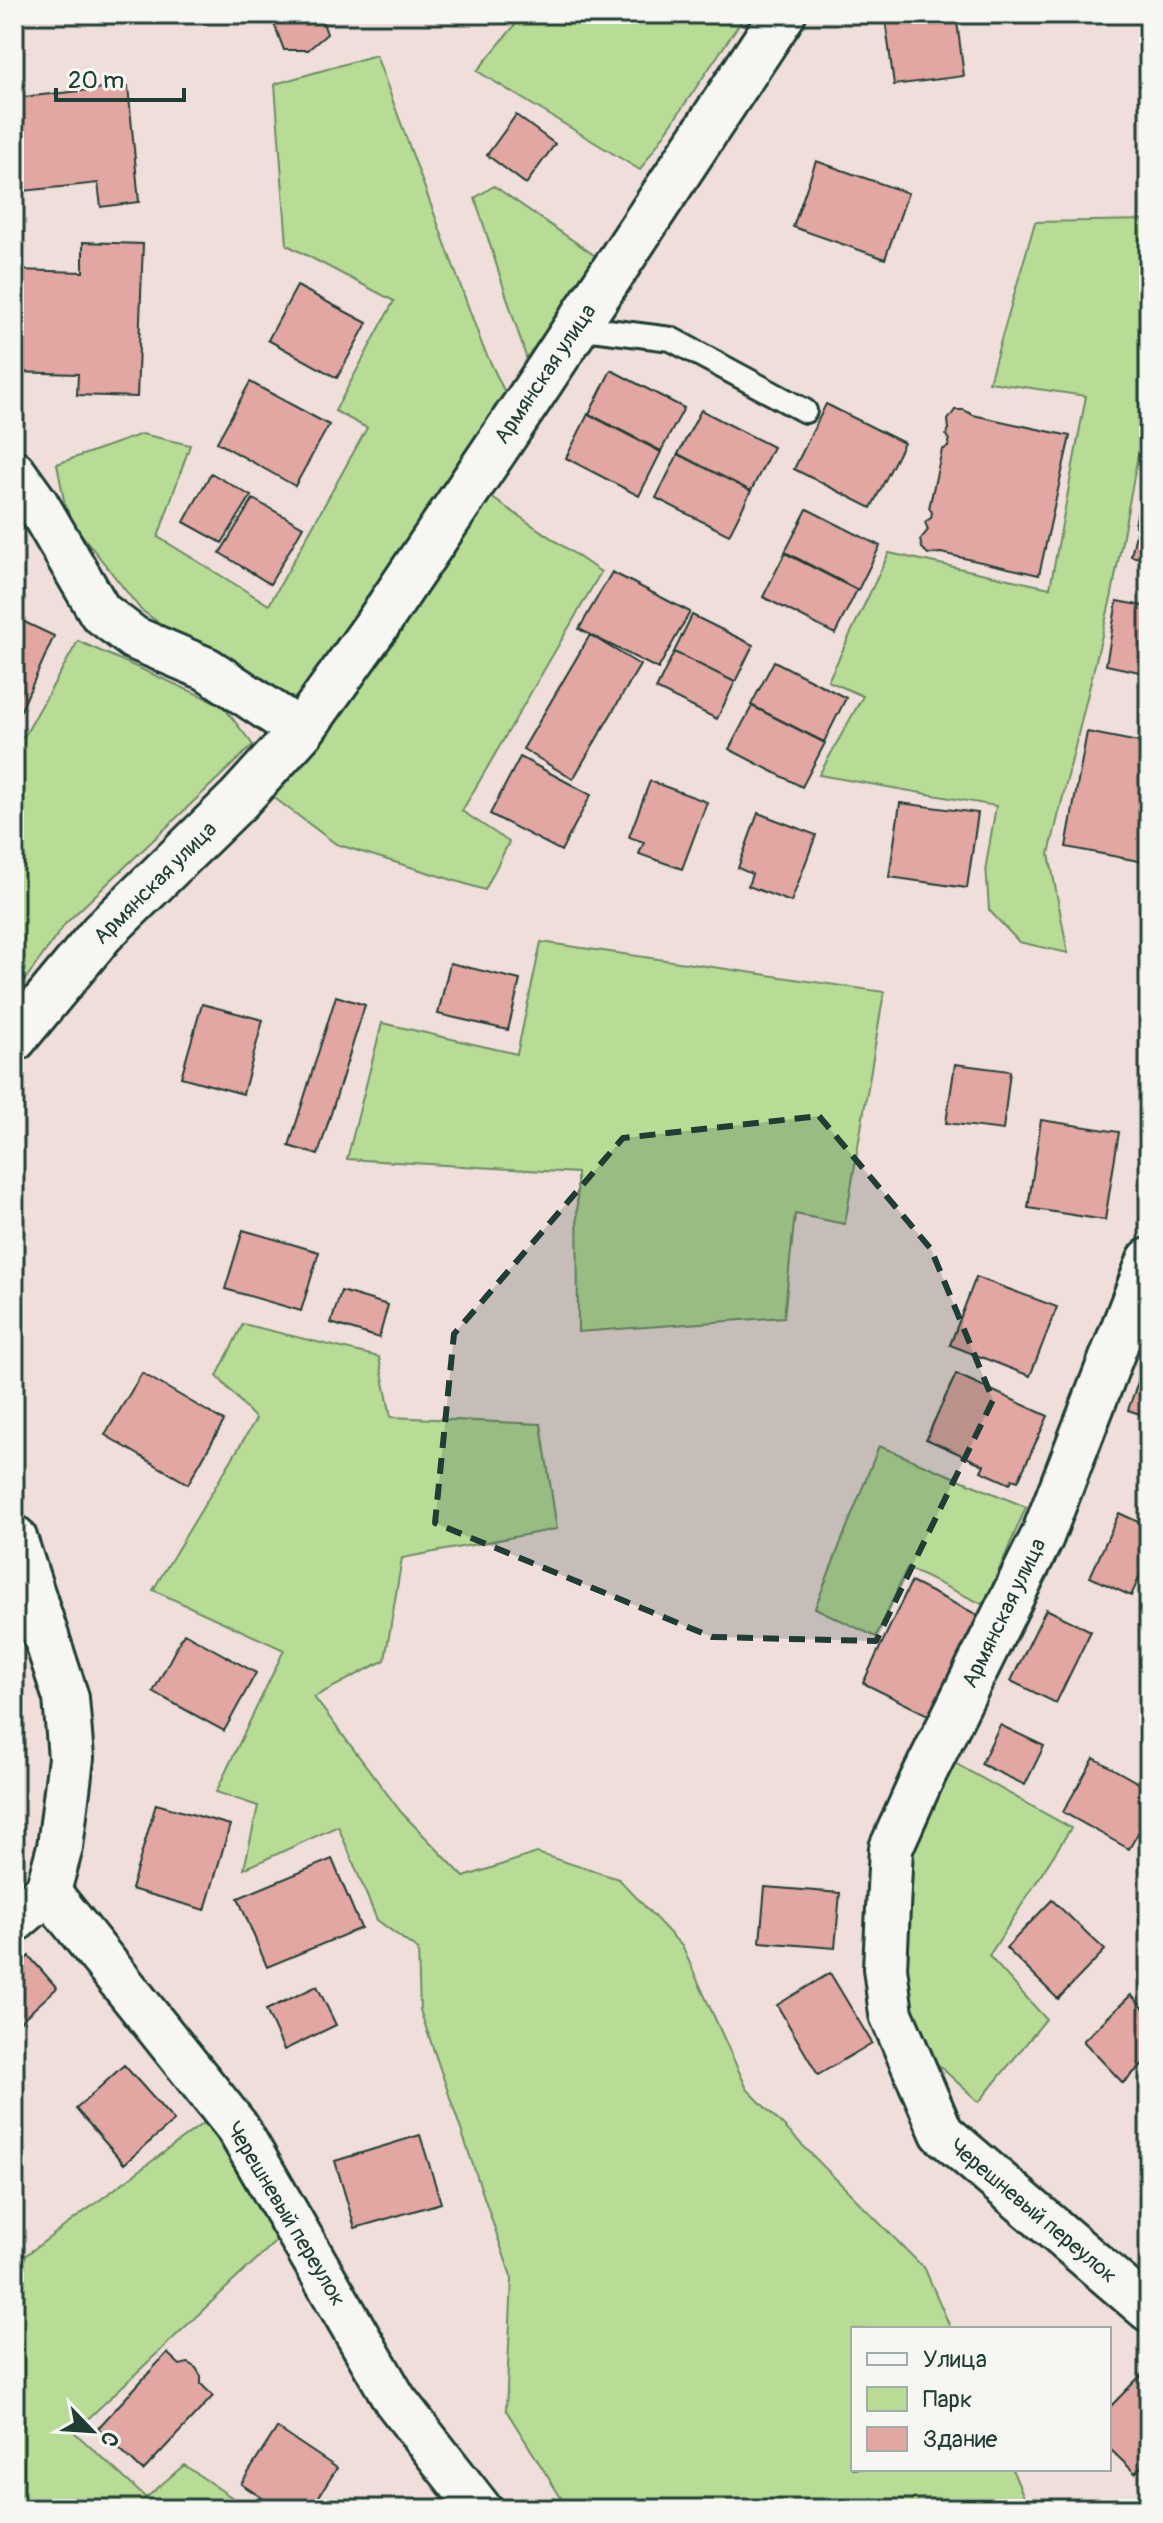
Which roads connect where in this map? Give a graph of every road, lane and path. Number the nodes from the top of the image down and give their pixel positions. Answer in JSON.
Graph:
{"nodes":[{"id":1,"x":783,"y":14,"type":"edge"},
{"id":2,"x":576,"y":327,"type":"junction"},
{"id":3,"x":805,"y":411,"type":"dead end"},
{"id":4,"x":14,"y":472,"type":"edge"},
{"id":5,"x":301,"y":731,"type":"junction"},
{"id":6,"x":14,"y":1039,"type":"edge"},
{"id":7,"x":1149,"y":1260,"type":"edge"},
{"id":8,"x":14,"y":1538,"type":"edge"},
{"id":9,"x":48,"y":1891,"type":"junction"},
{"id":10,"x":14,"y":1920,"type":"edge"},
{"id":11,"x":885,"y":1968,"type":"joint"},
{"id":12,"x":1149,"y":2310,"type":"edge"},
{"id":13,"x":480,"y":2509,"type":"edge"}],
"edges":[{"from":1,"to":2,"type":"street","name":"Армянская улица"},
{"from":2,"to":3,"type":"lane"},
{"from":2,"to":5,"type":"street","name":"Армянская улица"},
{"from":4,"to":5,"type":"street"},
{"from":5,"to":6,"type":"street","name":"Армянская улица"},
{"from":7,"to":11,"type":"street","name":"Армянская улица"},
{"from":8,"to":9,"type":"street"},
{"from":9,"to":10,"type":"street"},
{"from":9,"to":13,"type":"street","name":"Черешневый переулок"},
{"from":11,"to":12,"type":"street","name":"Черешневый переулок"}]}
